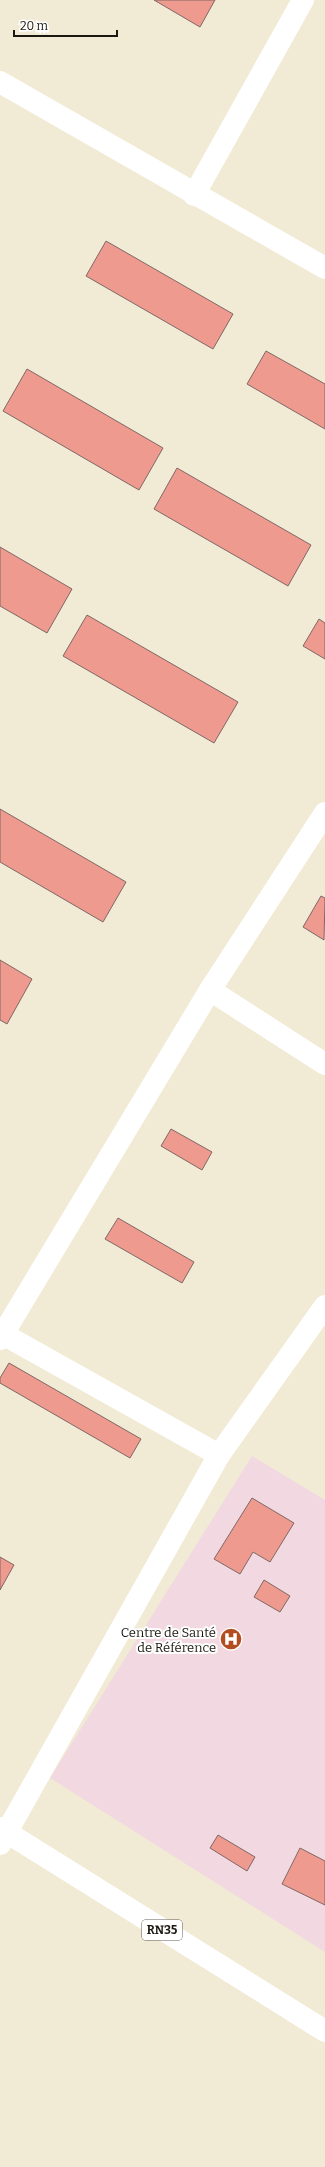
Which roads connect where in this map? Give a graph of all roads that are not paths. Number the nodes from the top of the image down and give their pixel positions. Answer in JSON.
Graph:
{"nodes":[{"id":1,"x":303,"y":0,"type":"edge"},
{"id":2,"x":0,"y":82,"type":"edge"},
{"id":3,"x":194,"y":195,"type":"junction"},
{"id":4,"x":325,"y":268,"type":"edge"},
{"id":5,"x":325,"y":813,"type":"edge"},
{"id":6,"x":210,"y":990,"type":"junction"},
{"id":7,"x":325,"y":1064,"type":"edge"},
{"id":8,"x":325,"y":1306,"type":"edge"},
{"id":9,"x":1,"y":1337,"type":"edge"},
{"id":10,"x":219,"y":1456,"type":"junction"},
{"id":11,"x":2,"y":1835,"type":"edge"},
{"id":12,"x":325,"y":2031,"type":"edge"}],
"edges":[{"from":1,"to":3,"type":"street"},
{"from":2,"to":3,"type":"street"},
{"from":3,"to":4,"type":"street"},
{"from":5,"to":6,"type":"street"},
{"from":6,"to":7,"type":"street"},
{"from":6,"to":9,"type":"street"},
{"from":8,"to":10,"type":"street"},
{"from":9,"to":10,"type":"street"},
{"from":10,"to":11,"type":"street"},
{"from":11,"to":12,"type":"street","number":"RN35"}]}
